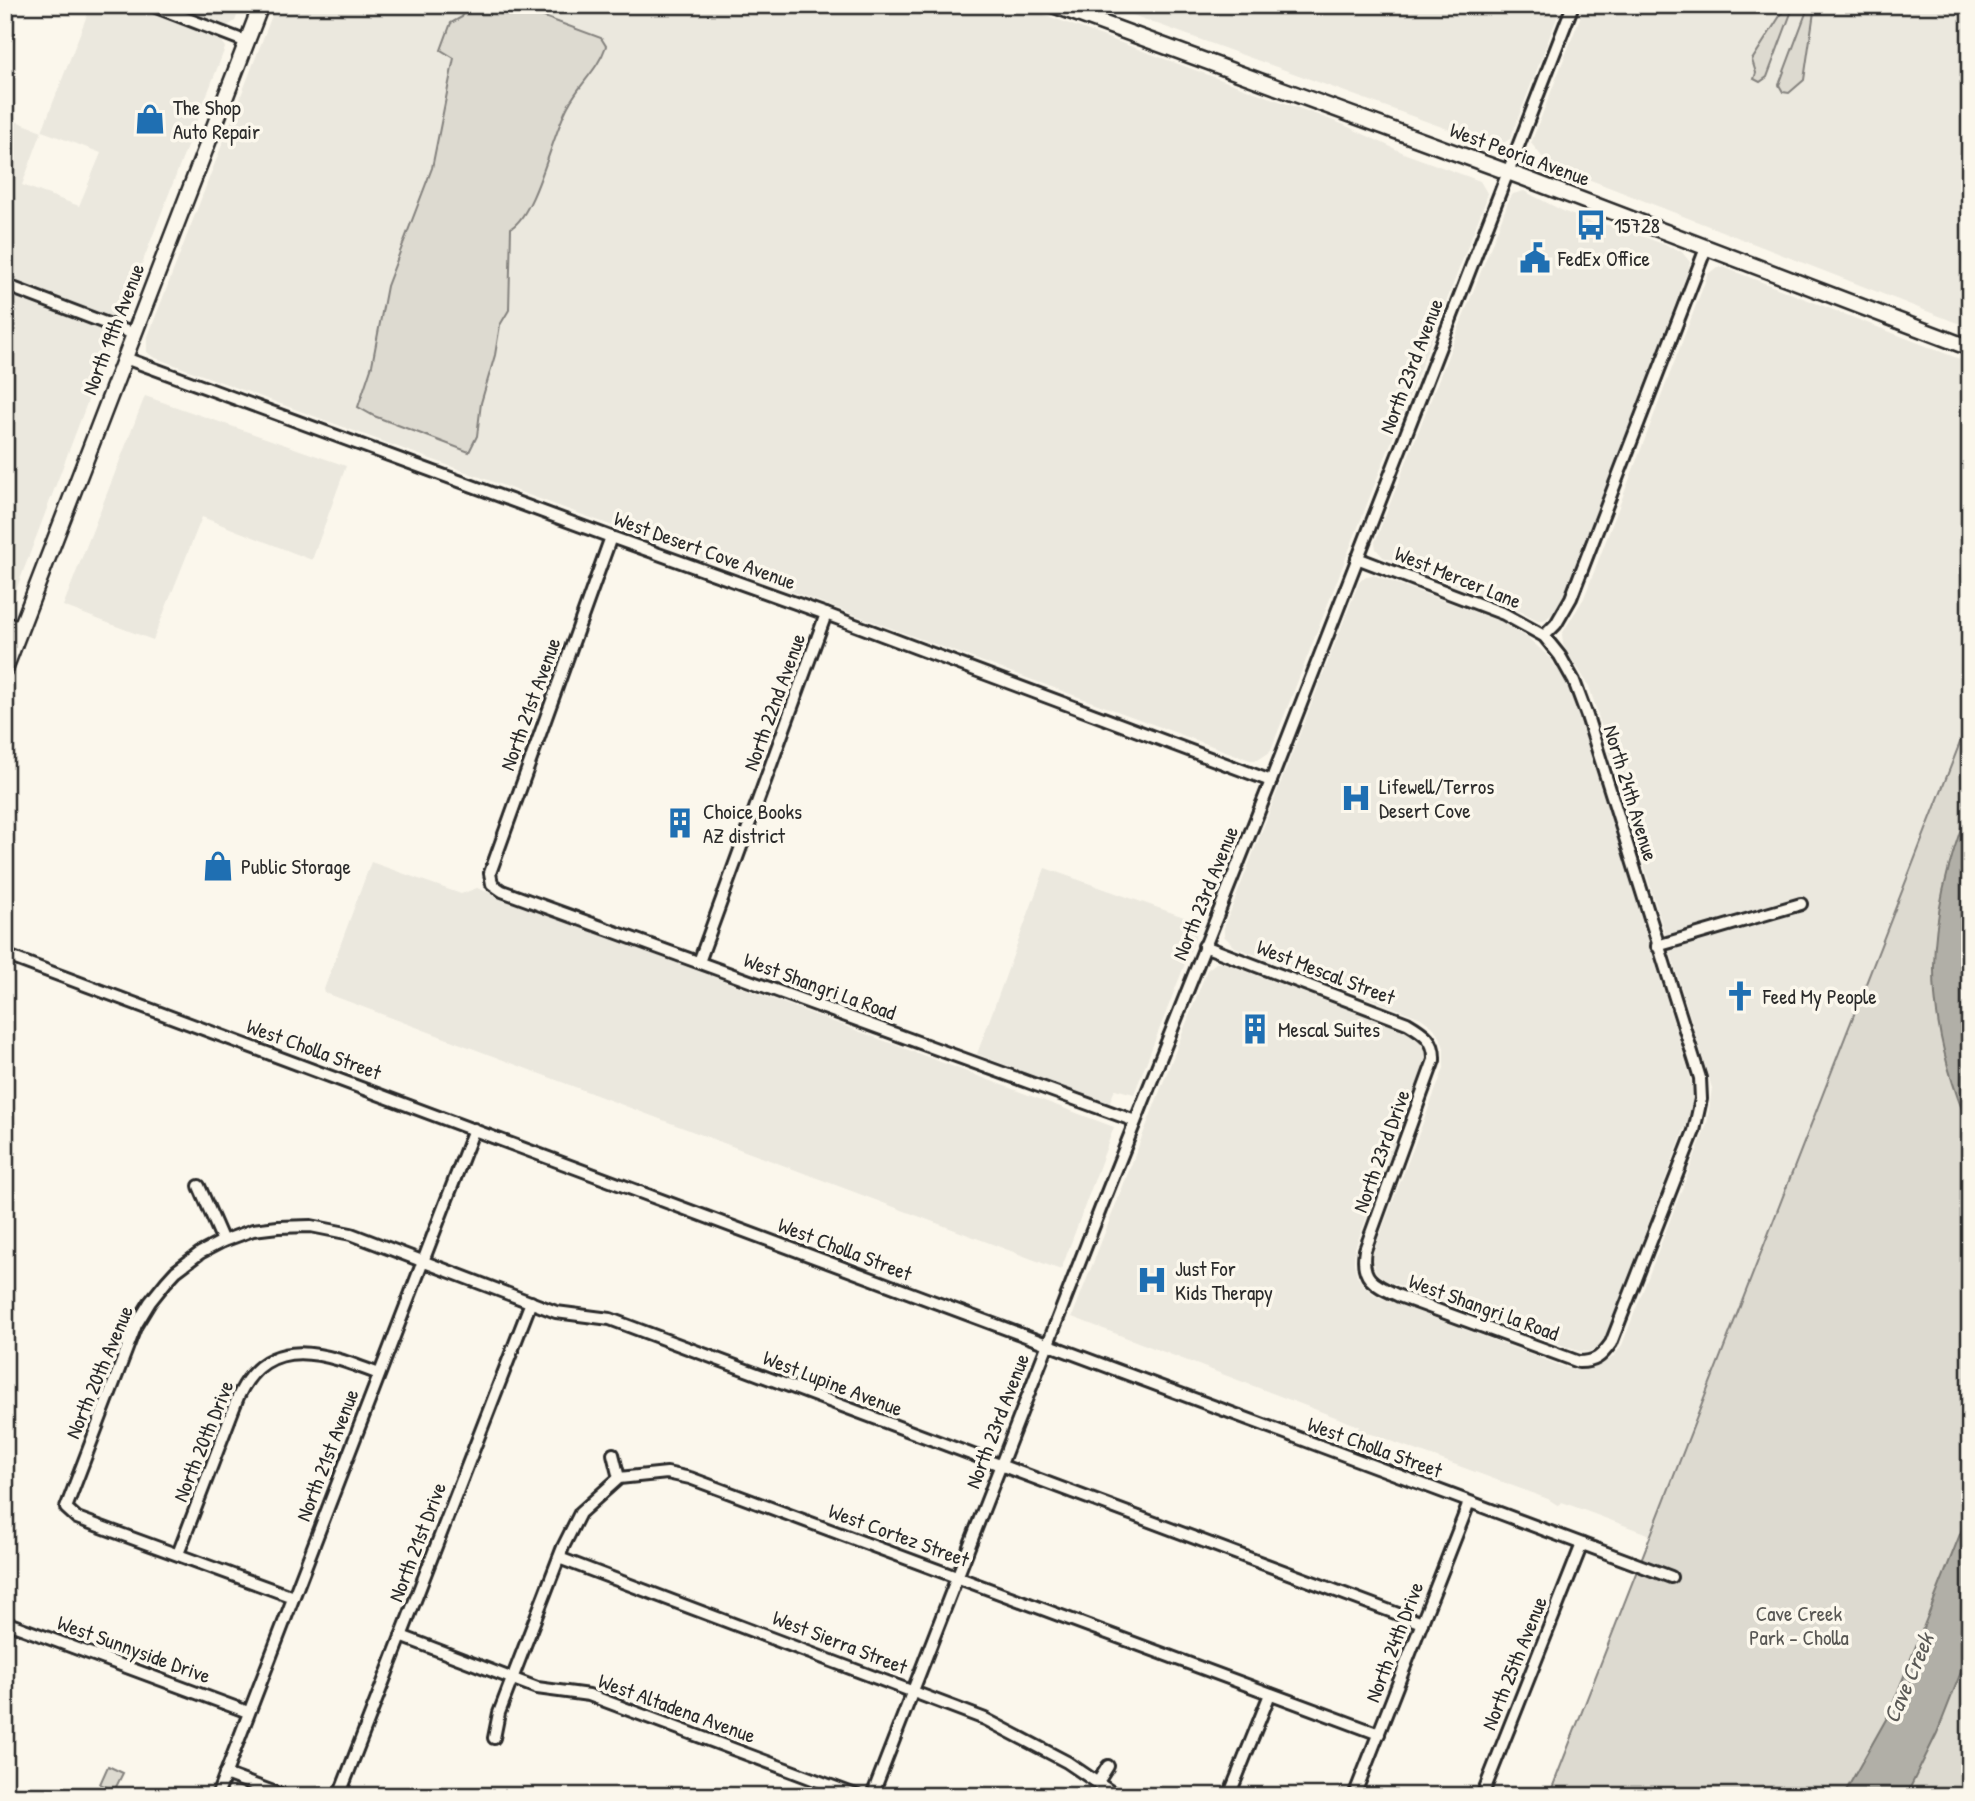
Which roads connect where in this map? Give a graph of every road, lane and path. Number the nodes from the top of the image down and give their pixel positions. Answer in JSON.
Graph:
{"nodes":[{"id":1,"x":151,"y":5,"type":"edge"},
{"id":2,"x":261,"y":5,"type":"edge"},
{"id":3,"x":1054,"y":5,"type":"edge"},
{"id":4,"x":1573,"y":5,"type":"edge"},
{"id":5,"x":247,"y":42,"type":"junction"},
{"id":6,"x":1508,"y":172,"type":"junction"},
{"id":7,"x":1706,"y":248,"type":"junction"},
{"id":8,"x":5,"y":285,"type":"edge"},
{"id":9,"x":134,"y":334,"type":"junction"},
{"id":10,"x":1970,"y":348,"type":"edge"},
{"id":11,"x":125,"y":358,"type":"junction"},
{"id":12,"x":611,"y":537,"type":"junction"},
{"id":13,"x":1357,"y":558,"type":"junction"},
{"id":14,"x":826,"y":614,"type":"junction"},
{"id":15,"x":5,"y":622,"type":"edge"},
{"id":16,"x":21,"y":628,"type":"junction"},
{"id":17,"x":1544,"y":636,"type":"junction"},
{"id":18,"x":5,"y":668,"type":"edge"},
{"id":19,"x":1271,"y":781,"type":"junction"},
{"id":20,"x":492,"y":884,"type":"joint"},
{"id":21,"x":1801,"y":904,"type":"dead end"},
{"id":22,"x":1204,"y":946,"type":"junction"},
{"id":23,"x":1657,"y":946,"type":"junction"},
{"id":24,"x":5,"y":955,"type":"edge"},
{"id":25,"x":699,"y":962,"type":"junction"},
{"id":26,"x":1430,"y":1039,"type":"joint"},
{"id":27,"x":1135,"y":1121,"type":"junction"},
{"id":28,"x":474,"y":1129,"type":"junction"},
{"id":29,"x":199,"y":1186,"type":"dead end"},
{"id":30,"x":223,"y":1241,"type":"junction"},
{"id":31,"x":423,"y":1262,"type":"junction"},
{"id":32,"x":1367,"y":1277,"type":"joint"},
{"id":33,"x":531,"y":1302,"type":"junction"},
{"id":34,"x":1048,"y":1346,"type":"junction"},
{"id":35,"x":1592,"y":1362,"type":"joint"},
{"id":36,"x":379,"y":1374,"type":"junction"},
{"id":37,"x":613,"y":1454,"type":"dead end"},
{"id":38,"x":1000,"y":1466,"type":"junction"},
{"id":39,"x":619,"y":1478,"type":"junction"},
{"id":40,"x":1469,"y":1503,"type":"junction"},
{"id":41,"x":1582,"y":1544,"type":"junction"},
{"id":42,"x":178,"y":1554,"type":"junction"},
{"id":43,"x":559,"y":1558,"type":"junction"},
{"id":44,"x":957,"y":1577,"type":"junction"},
{"id":45,"x":1671,"y":1577,"type":"dead end"},
{"id":46,"x":293,"y":1597,"type":"junction"},
{"id":47,"x":5,"y":1622,"type":"edge"},
{"id":48,"x":1422,"y":1623,"type":"junction"},
{"id":49,"x":401,"y":1636,"type":"junction"},
{"id":50,"x":512,"y":1679,"type":"junction"},
{"id":51,"x":914,"y":1690,"type":"junction"},
{"id":52,"x":1269,"y":1694,"type":"junction"},
{"id":53,"x":248,"y":1712,"type":"junction"},
{"id":54,"x":1379,"y":1734,"type":"junction"},
{"id":55,"x":494,"y":1738,"type":"dead end"},
{"id":56,"x":1108,"y":1766,"type":"dead end"},
{"id":57,"x":225,"y":1774,"type":"junction"},
{"id":58,"x":1098,"y":1782,"type":"junction"},
{"id":59,"x":217,"y":1796,"type":"edge"},
{"id":60,"x":284,"y":1796,"type":"edge"},
{"id":61,"x":339,"y":1796,"type":"edge"},
{"id":62,"x":858,"y":1796,"type":"edge"},
{"id":63,"x":872,"y":1796,"type":"edge"},
{"id":64,"x":1117,"y":1796,"type":"edge"},
{"id":65,"x":1229,"y":1796,"type":"edge"},
{"id":66,"x":1354,"y":1796,"type":"edge"},
{"id":67,"x":1482,"y":1796,"type":"edge"}],
"edges":[{"from":1,"to":5,"type":"street"},
{"from":2,"to":5,"type":"main road","name":"North 19th Avenue"},
{"from":3,"to":6,"type":"main road","name":"West Peoria Avenue"},
{"from":4,"to":6,"type":"street","name":"North 23rd Avenue"},
{"from":5,"to":9,"type":"main road","name":"North 19th Avenue"},
{"from":6,"to":7,"type":"main road","name":"West Peoria Avenue"},
{"from":6,"to":13,"type":"street","name":"North 23rd Avenue"},
{"from":7,"to":10,"type":"main road","name":"West Peoria Avenue"},
{"from":7,"to":17,"type":"street"},
{"from":8,"to":9,"type":"street"},
{"from":9,"to":11,"type":"main road","name":"North 19th Avenue"},
{"from":11,"to":12,"type":"street","name":"West Desert Cove Avenue"},
{"from":11,"to":16,"type":"main road","name":"North 19th Avenue"},
{"from":12,"to":14,"type":"street","name":"West Desert Cove Avenue"},
{"from":12,"to":20,"type":"street","name":"North 21st Avenue"},
{"from":13,"to":17,"type":"street","name":"West Mercer Lane"},
{"from":13,"to":19,"type":"street","name":"North 23rd Avenue"},
{"from":14,"to":19,"type":"street","name":"West Desert Cove Avenue"},
{"from":14,"to":25,"type":"street","name":"North 22nd Avenue"},
{"from":15,"to":16,"type":"street"},
{"from":16,"to":18,"type":"main road","name":"North 19th Avenue"},
{"from":17,"to":23,"type":"street","name":"North 24th Avenue"},
{"from":19,"to":22,"type":"street","name":"North 23rd Avenue"},
{"from":20,"to":25,"type":"street","name":"West Shangri La Road"},
{"from":21,"to":23,"type":"street"},
{"from":22,"to":26,"type":"street","name":"West Mescal Street"},
{"from":22,"to":27,"type":"street","name":"North 23rd Avenue"},
{"from":23,"to":35,"type":"street","name":"North 24th Avenue"},
{"from":24,"to":28,"type":"street","name":"West Cholla Street"},
{"from":25,"to":27,"type":"street","name":"West Shangri La Road"},
{"from":26,"to":32,"type":"street","name":"North 23rd Drive"},
{"from":27,"to":34,"type":"street","name":"North 23rd Avenue"},
{"from":28,"to":31,"type":"street","name":"North 21st Avenue"},
{"from":28,"to":34,"type":"street","name":"West Cholla Street"},
{"from":29,"to":30,"type":"street"},
{"from":30,"to":31,"type":"street","name":"West Lupine Avenue"},
{"from":30,"to":42,"type":"street","name":"North 20th Avenue"},
{"from":31,"to":33,"type":"street","name":"West Lupine Avenue"},
{"from":31,"to":36,"type":"street","name":"North 21st Avenue"},
{"from":32,"to":35,"type":"street","name":"West Shangri la Road"},
{"from":33,"to":38,"type":"street","name":"West Lupine Avenue"},
{"from":33,"to":49,"type":"street","name":"North 21st Drive"},
{"from":34,"to":38,"type":"street","name":"North 23rd Avenue"},
{"from":34,"to":40,"type":"street","name":"West Cholla Street"},
{"from":36,"to":42,"type":"street","name":"North 20th Drive"},
{"from":36,"to":46,"type":"street","name":"North 21st Avenue"},
{"from":37,"to":39,"type":"street"},
{"from":38,"to":44,"type":"street","name":"North 23rd Avenue"},
{"from":38,"to":48,"type":"street","name":"West Lupine Avenue"},
{"from":39,"to":43,"type":"street"},
{"from":39,"to":44,"type":"street","name":"West Cortez Street"},
{"from":40,"to":41,"type":"street","name":"West Cholla Street"},
{"from":40,"to":48,"type":"street","name":"North 24th Drive"},
{"from":41,"to":45,"type":"street","name":"West Cholla Street"},
{"from":41,"to":67,"type":"street","name":"North 25th Avenue"},
{"from":42,"to":46,"type":"street"},
{"from":43,"to":50,"type":"street"},
{"from":43,"to":51,"type":"street","name":"West Sierra Street"},
{"from":44,"to":51,"type":"street","name":"North 23rd Avenue"},
{"from":44,"to":52,"type":"street","name":"West Cortez Street"},
{"from":46,"to":53,"type":"street","name":"North 21st Avenue"},
{"from":47,"to":53,"type":"street","name":"West Sunnyside Drive"},
{"from":48,"to":54,"type":"street","name":"North 24th Drive"},
{"from":49,"to":50,"type":"street","name":"West Altadena Avenue"},
{"from":49,"to":61,"type":"street","name":"North 21st Drive"},
{"from":50,"to":55,"type":"street"},
{"from":50,"to":62,"type":"street","name":"West Altadena Avenue"},
{"from":51,"to":58,"type":"street","name":"West Sierra Street"},
{"from":51,"to":63,"type":"street","name":"North 23rd Avenue"},
{"from":52,"to":54,"type":"street","name":"West Cortez Street"},
{"from":52,"to":65,"type":"street"},
{"from":53,"to":57,"type":"street","name":"North 21st Avenue"},
{"from":54,"to":66,"type":"street","name":"North 24th Drive"},
{"from":56,"to":58,"type":"street"},
{"from":57,"to":59,"type":"street","name":"North 21st Avenue"},
{"from":57,"to":60,"type":"street"},
{"from":58,"to":64,"type":"street","name":"West Sierra Street"}]}
